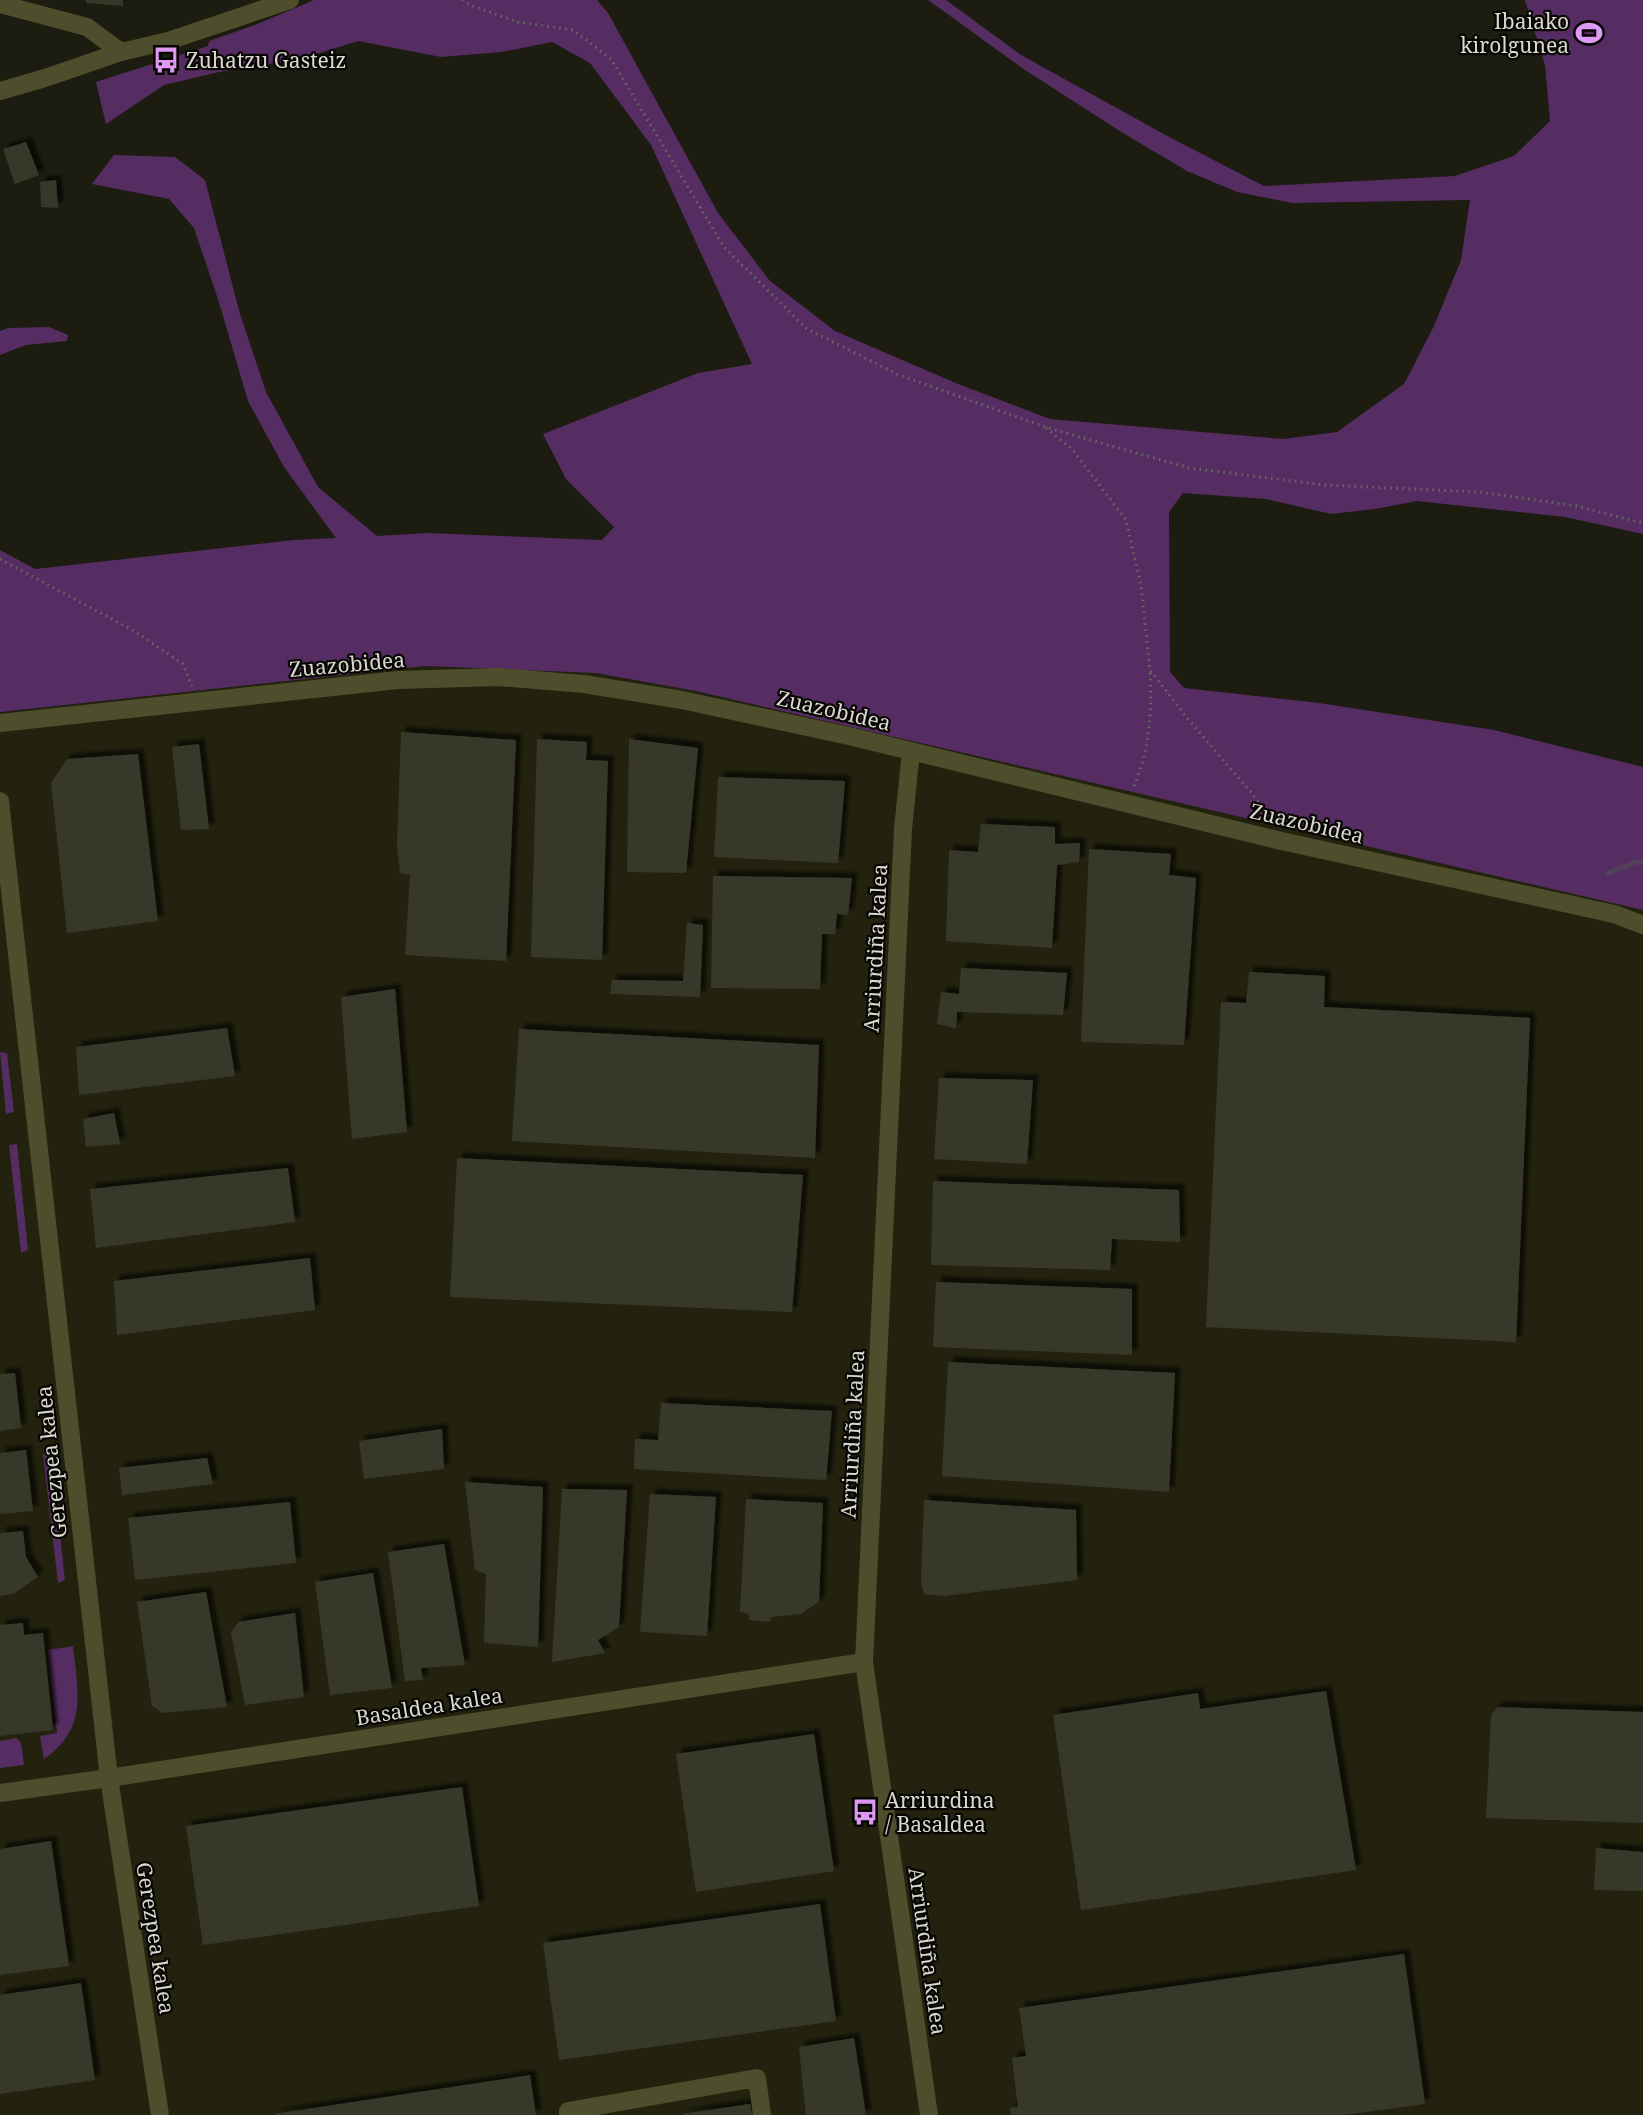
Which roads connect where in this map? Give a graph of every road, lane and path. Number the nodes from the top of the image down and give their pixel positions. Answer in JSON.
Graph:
{"nodes":[{"id":1,"x":290,"y":0,"type":"edge"},
{"id":2,"x":462,"y":0,"type":"edge"},
{"id":3,"x":0,"y":3,"type":"edge"},
{"id":4,"x":20,"y":5,"type":"edge"},
{"id":5,"x":121,"y":52,"type":"junction"},
{"id":6,"x":0,"y":91,"type":"edge"},
{"id":7,"x":1045,"y":427,"type":"junction"},
{"id":8,"x":1643,"y":523,"type":"edge"},
{"id":9,"x":0,"y":559,"type":"edge"},
{"id":10,"x":1150,"y":670,"type":"junction"},
{"id":11,"x":198,"y":701,"type":"junction"},
{"id":12,"x":0,"y":723,"type":"edge"},
{"id":13,"x":911,"y":751,"type":"junction"},
{"id":14,"x":0,"y":801,"type":"edge"},
{"id":15,"x":1126,"y":803,"type":"junction"},
{"id":16,"x":1277,"y":840,"type":"junction"},
{"id":17,"x":1614,"y":914,"type":"junction"},
{"id":18,"x":1643,"y":919,"type":"edge"},
{"id":19,"x":1643,"y":925,"type":"edge"},
{"id":20,"x":864,"y":1662,"type":"junction"},
{"id":21,"x":109,"y":1778,"type":"junction"},
{"id":22,"x":0,"y":1793,"type":"edge"},
{"id":23,"x":160,"y":2115,"type":"edge"},
{"id":24,"x":568,"y":2115,"type":"edge"},
{"id":25,"x":762,"y":2115,"type":"edge"},
{"id":26,"x":929,"y":2115,"type":"edge"}],
"edges":[{"from":1,"to":5,"type":"street"},
{"from":2,"to":7,"type":"path"},
{"from":3,"to":4,"type":"street"},
{"from":4,"to":5,"type":"street"},
{"from":5,"to":6,"type":"street"},
{"from":7,"to":8,"type":"path"},
{"from":7,"to":10,"type":"path"},
{"from":9,"to":11,"type":"path"},
{"from":10,"to":15,"type":"path"},
{"from":10,"to":16,"type":"path"},
{"from":11,"to":12,"type":"street","name":"Zuazobidea"},
{"from":11,"to":13,"type":"street","name":"Zuazobidea"},
{"from":13,"to":15,"type":"street","name":"Zuazobidea"},
{"from":13,"to":20,"type":"street","name":"Arriurdiña kalea"},
{"from":14,"to":21,"type":"street","name":"Gerezpea kalea"},
{"from":15,"to":16,"type":"street","name":"Zuazobidea"},
{"from":16,"to":17,"type":"street","name":"Zuazobidea"},
{"from":17,"to":18,"type":"street"},
{"from":17,"to":19,"type":"street","name":"Zuazobidea"},
{"from":20,"to":21,"type":"street","name":"Basaldea kalea"},
{"from":20,"to":26,"type":"street","name":"Arriurdiña kalea"},
{"from":21,"to":22,"type":"street","name":"Basaldea kalea"},
{"from":21,"to":23,"type":"street","name":"Gerezpea kalea"},
{"from":24,"to":25,"type":"street"}]}
